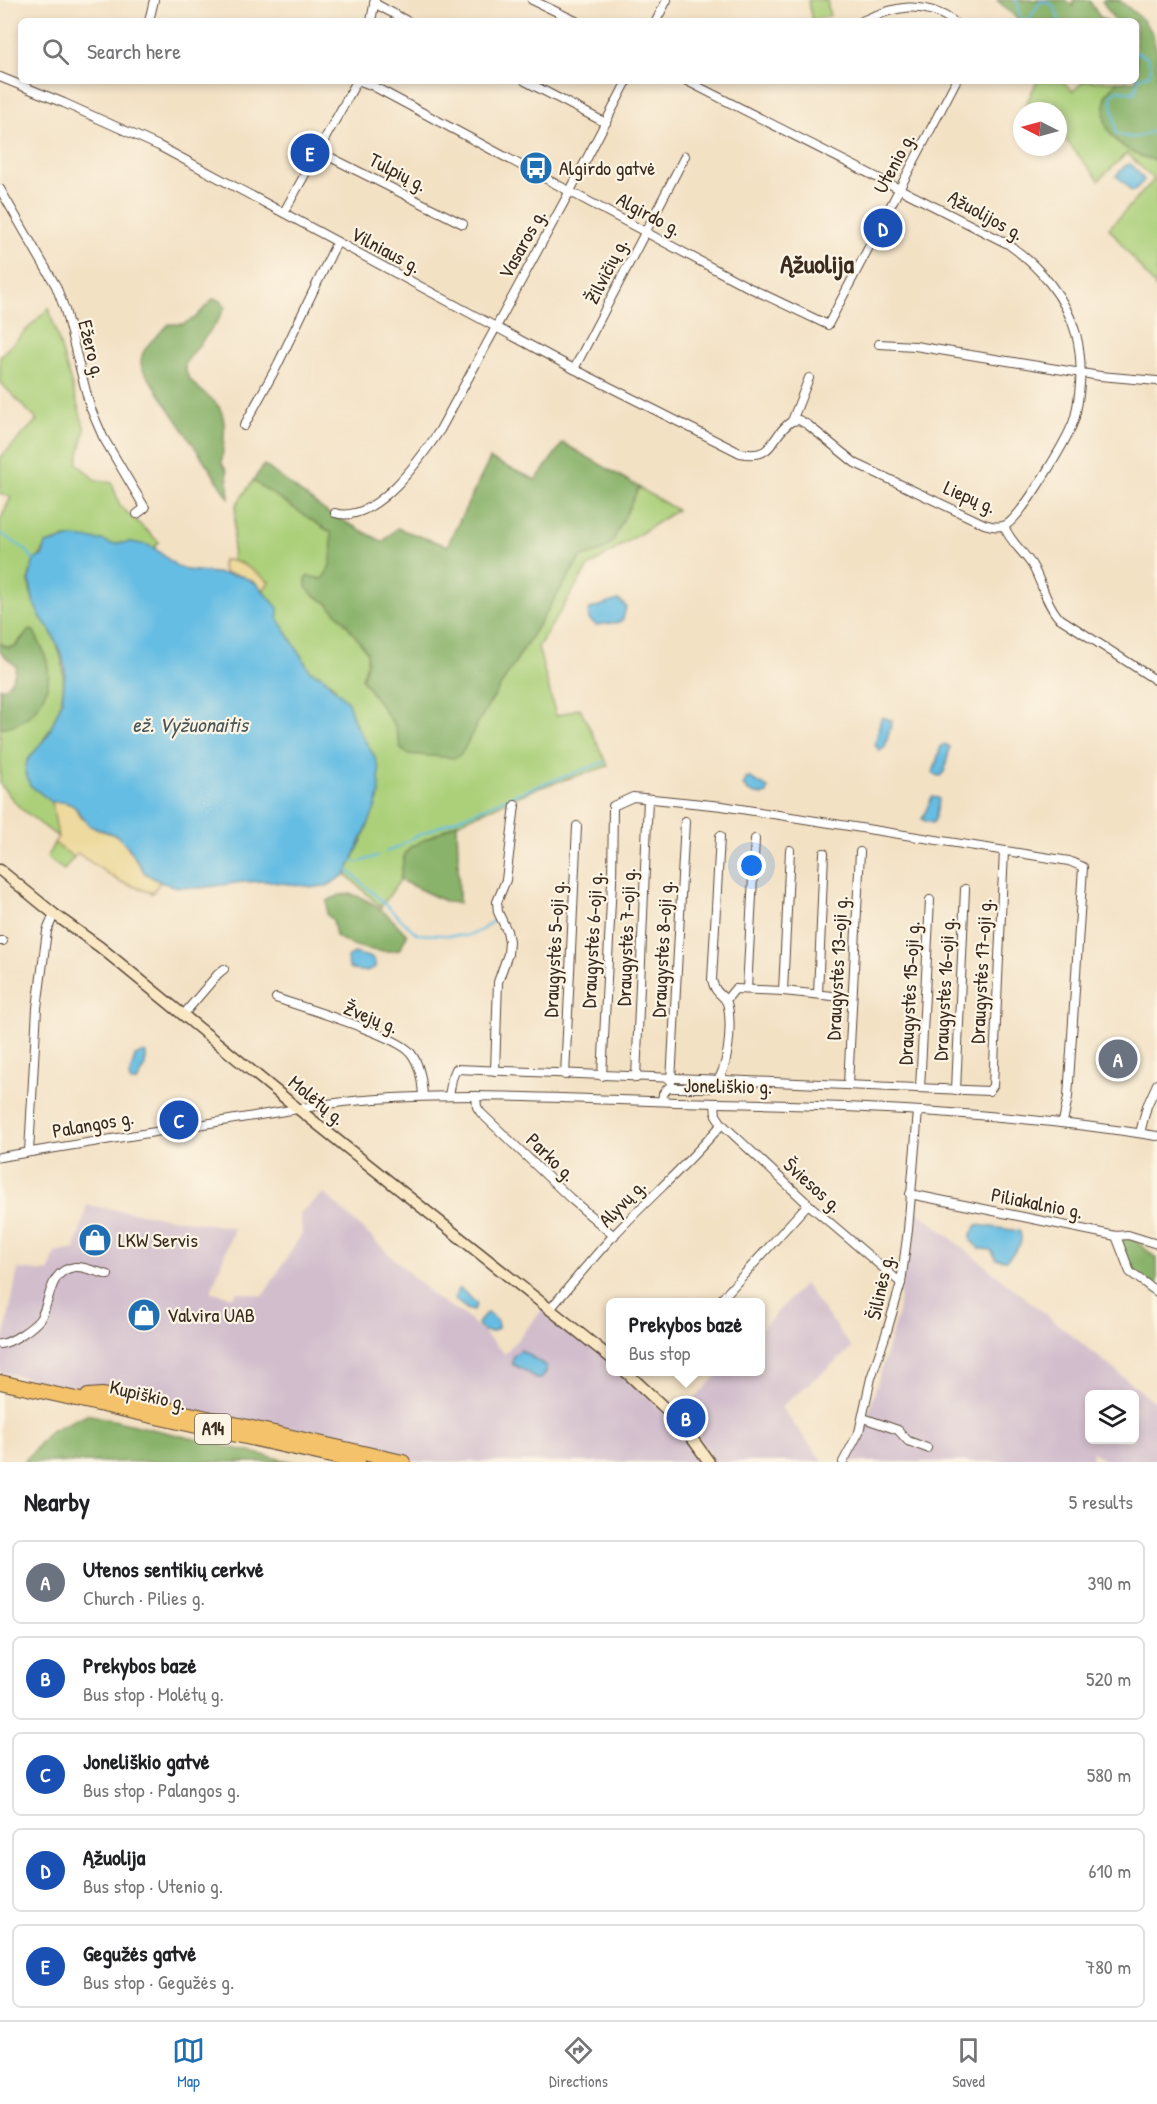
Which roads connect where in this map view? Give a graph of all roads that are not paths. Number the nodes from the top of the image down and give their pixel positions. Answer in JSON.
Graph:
{"nodes":[{"id":1,"x":154,"y":0,"type":"edge"},
{"id":2,"x":532,"y":0,"type":"edge"},
{"id":3,"x":667,"y":0,"type":"edge"},
{"id":4,"x":375,"y":2,"type":"edge"},
{"id":5,"x":150,"y":18,"type":"edge"},
{"id":6,"x":372,"y":18,"type":"edge"},
{"id":7,"x":403,"y":18,"type":"edge"},
{"id":8,"x":570,"y":18,"type":"edge"},
{"id":9,"x":658,"y":18,"type":"edge"},
{"id":10,"x":868,"y":18,"type":"edge"},
{"id":11,"x":949,"y":18,"type":"edge"},
{"id":12,"x":0,"y":77,"type":"edge"},
{"id":13,"x":357,"y":84,"type":"edge"},
{"id":14,"x":368,"y":84,"type":"edge"},
{"id":15,"x":531,"y":84,"type":"edge"},
{"id":16,"x":626,"y":84,"type":"edge"},
{"id":17,"x":693,"y":84,"type":"edge"},
{"id":18,"x":954,"y":84,"type":"edge"},
{"id":19,"x":606,"y":123,"type":"junction"},
{"id":20,"x":318,"y":151,"type":"junction"},
{"id":21,"x":684,"y":156,"type":"dead end"},
{"id":22,"x":899,"y":188,"type":"junction"},
{"id":23,"x":0,"y":189,"type":"edge"},
{"id":24,"x":570,"y":191,"type":"junction"},
{"id":25,"x":284,"y":212,"type":"junction"},
{"id":26,"x":463,"y":224,"type":"dead end"},
{"id":27,"x":645,"y":231,"type":"junction"},
{"id":28,"x":337,"y":242,"type":"junction"},
{"id":29,"x":828,"y":325,"type":"joint"},
{"id":30,"x":496,"y":327,"type":"junction"},
{"id":31,"x":879,"y":344,"type":"dead end"},
{"id":32,"x":574,"y":369,"type":"junction"},
{"id":33,"x":1081,"y":373,"type":"junction"},
{"id":34,"x":809,"y":378,"type":"dead end"},
{"id":35,"x":1157,"y":381,"type":"edge"},
{"id":36,"x":792,"y":421,"type":"junction"},
{"id":37,"x":244,"y":426,"type":"dead end"},
{"id":38,"x":336,"y":513,"type":"dead end"},
{"id":39,"x":137,"y":514,"type":"dead end"},
{"id":40,"x":1004,"y":526,"type":"junction"},
{"id":41,"x":1157,"y":681,"type":"edge"},
{"id":42,"x":648,"y":798,"type":"junction"},
{"id":43,"x":515,"y":805,"type":"dead end"},
{"id":44,"x":685,"y":821,"type":"dead end"},
{"id":45,"x":577,"y":826,"type":"dead end"},
{"id":46,"x":720,"y":836,"type":"dead end"},
{"id":47,"x":755,"y":839,"type":"dead end"},
{"id":48,"x":790,"y":850,"type":"dead end"},
{"id":49,"x":1004,"y":851,"type":"junction"},
{"id":50,"x":860,"y":852,"type":"dead end"},
{"id":51,"x":824,"y":853,"type":"dead end"},
{"id":52,"x":0,"y":870,"type":"edge"},
{"id":53,"x":965,"y":889,"type":"dead end"},
{"id":54,"x":930,"y":900,"type":"dead end"},
{"id":55,"x":54,"y":914,"type":"junction"},
{"id":56,"x":225,"y":969,"type":"dead end"},
{"id":57,"x":747,"y":989,"type":"junction"},
{"id":58,"x":783,"y":991,"type":"junction"},
{"id":59,"x":818,"y":994,"type":"junction"},
{"id":60,"x":276,"y":998,"type":"dead end"},
{"id":61,"x":852,"y":998,"type":"junction"},
{"id":62,"x":726,"y":1000,"type":"junction"},
{"id":63,"x":183,"y":1015,"type":"junction"},
{"id":64,"x":495,"y":1071,"type":"junction"},
{"id":65,"x":565,"y":1075,"type":"junction"},
{"id":66,"x":602,"y":1076,"type":"junction"},
{"id":67,"x":636,"y":1078,"type":"junction"},
{"id":68,"x":672,"y":1079,"type":"junction"},
{"id":69,"x":719,"y":1081,"type":"junction"},
{"id":70,"x":1157,"y":1084,"type":"edge"},
{"id":71,"x":848,"y":1085,"type":"junction"},
{"id":72,"x":668,"y":1088,"type":"junction"},
{"id":73,"x":920,"y":1088,"type":"junction"},
{"id":74,"x":956,"y":1090,"type":"junction"},
{"id":75,"x":476,"y":1095,"type":"junction"},
{"id":76,"x":423,"y":1096,"type":"junction"},
{"id":77,"x":449,"y":1096,"type":"junction"},
{"id":78,"x":662,"y":1101,"type":"junction"},
{"id":79,"x":715,"y":1103,"type":"junction"},
{"id":80,"x":297,"y":1108,"type":"junction"},
{"id":81,"x":918,"y":1111,"type":"junction"},
{"id":82,"x":1063,"y":1122,"type":"junction"},
{"id":83,"x":722,"y":1124,"type":"junction"},
{"id":84,"x":1140,"y":1133,"type":"junction"},
{"id":85,"x":1157,"y":1136,"type":"edge"},
{"id":86,"x":28,"y":1152,"type":"junction"},
{"id":87,"x":0,"y":1157,"type":"edge"},
{"id":88,"x":910,"y":1194,"type":"junction"},
{"id":89,"x":808,"y":1204,"type":"junction"},
{"id":90,"x":614,"y":1236,"type":"junction"},
{"id":91,"x":1116,"y":1236,"type":"junction"},
{"id":92,"x":1157,"y":1244,"type":"edge"},
{"id":93,"x":108,"y":1275,"type":"dead end"},
{"id":94,"x":901,"y":1283,"type":"junction"},
{"id":95,"x":1157,"y":1292,"type":"edge"},
{"id":96,"x":723,"y":1298,"type":"edge"},
{"id":97,"x":550,"y":1309,"type":"junction"},
{"id":98,"x":0,"y":1344,"type":"edge"},
{"id":99,"x":606,"y":1354,"type":"edge"},
{"id":100,"x":631,"y":1376,"type":"edge"},
{"id":101,"x":0,"y":1382,"type":"edge"},
{"id":102,"x":68,"y":1397,"type":"junction"},
{"id":103,"x":863,"y":1418,"type":"junction"},
{"id":104,"x":927,"y":1448,"type":"dead end"},
{"id":105,"x":358,"y":1462,"type":"edge"},
{"id":106,"x":404,"y":1462,"type":"edge"},
{"id":107,"x":709,"y":1462,"type":"edge"},
{"id":108,"x":843,"y":1462,"type":"edge"}],
"edges":[{"from":1,"to":5,"type":"street"},
{"from":2,"to":8,"type":"street"},
{"from":3,"to":9,"type":"street"},
{"from":4,"to":6,"type":"street"},
{"from":4,"to":7,"type":"street"},
{"from":10,"to":11,"type":"street"},
{"from":12,"to":25,"type":"street","name":"Vilniaus g."},
{"from":13,"to":20,"type":"street"},
{"from":14,"to":24,"type":"street","name":"Algirdo g."},
{"from":15,"to":19,"type":"street"},
{"from":16,"to":19,"type":"street","name":"Vasaros g."},
{"from":17,"to":22,"type":"street","name":"Ąžuolijos g."},
{"from":18,"to":22,"type":"street","name":"Utenio g."},
{"from":19,"to":24,"type":"street","name":"Vasaros g."},
{"from":20,"to":25,"type":"street"},
{"from":20,"to":26,"type":"street","name":"Tulpių g."},
{"from":21,"to":27,"type":"street","name":"Žilvičių g."},
{"from":22,"to":29,"type":"street","name":"Utenio g."},
{"from":22,"to":33,"type":"street","name":"Ąžuolijos g."},
{"from":23,"to":39,"type":"street","name":"Ežero g."},
{"from":24,"to":27,"type":"street","name":"Algirdo g."},
{"from":24,"to":30,"type":"street","name":"Vasaros g."},
{"from":25,"to":28,"type":"street","name":"Vilniaus g."},
{"from":27,"to":29,"type":"street","name":"Algirdo g."},
{"from":27,"to":32,"type":"street","name":"Žilvičių g."},
{"from":28,"to":30,"type":"street","name":"Vilniaus g."},
{"from":28,"to":37,"type":"street"},
{"from":30,"to":32,"type":"street","name":"Vilniaus g."},
{"from":30,"to":38,"type":"street","name":"Vasaros g."},
{"from":31,"to":33,"type":"street"},
{"from":32,"to":36,"type":"street","name":"Vilniaus g."},
{"from":33,"to":35,"type":"street"},
{"from":33,"to":40,"type":"street","name":"Ąžuolijos g."},
{"from":34,"to":36,"type":"street"},
{"from":36,"to":40,"type":"street","name":"Liepų g."},
{"from":40,"to":41,"type":"street","name":"Liepų g."},
{"from":42,"to":49,"type":"street"},
{"from":42,"to":66,"type":"street","name":"Draugystės 6-oji g."},
{"from":42,"to":67,"type":"street","name":"Draugystės 7-oji g."},
{"from":43,"to":64,"type":"street"},
{"from":44,"to":68,"type":"street","name":"Draugystės 8-oji g."},
{"from":45,"to":65,"type":"street","name":"Draugystės 5-oji g."},
{"from":46,"to":62,"type":"street"},
{"from":47,"to":57,"type":"street"},
{"from":48,"to":58,"type":"street"},
{"from":49,"to":74,"type":"street","name":"Draugystės 17-oji g."},
{"from":49,"to":82,"type":"street"},
{"from":50,"to":61,"type":"street","name":"Draugystės 13-oji g."},
{"from":51,"to":59,"type":"street"},
{"from":52,"to":55,"type":"street","name":"Molėtų g."},
{"from":53,"to":74,"type":"street","name":"Draugystės 16-oji g."},
{"from":54,"to":73,"type":"street","name":"Draugystės 15-oji g."},
{"from":55,"to":63,"type":"street","name":"Molėtų g."},
{"from":55,"to":86,"type":"street"},
{"from":56,"to":63,"type":"street"},
{"from":57,"to":58,"type":"street"},
{"from":57,"to":62,"type":"street"},
{"from":58,"to":59,"type":"street"},
{"from":59,"to":61,"type":"street"},
{"from":60,"to":76,"type":"street","name":"Žvejų g."},
{"from":61,"to":71,"type":"street","name":"Draugystės 13-oji g."},
{"from":62,"to":69,"type":"street"},
{"from":63,"to":80,"type":"street","name":"Molėtų g."},
{"from":64,"to":65,"type":"street"},
{"from":64,"to":77,"type":"street"},
{"from":65,"to":66,"type":"street"},
{"from":66,"to":67,"type":"street"},
{"from":67,"to":68,"type":"street"},
{"from":68,"to":69,"type":"street"},
{"from":68,"to":72,"type":"street"},
{"from":69,"to":71,"type":"street"},
{"from":69,"to":72,"type":"street"},
{"from":70,"to":84,"type":"street"},
{"from":71,"to":73,"type":"street"},
{"from":72,"to":78,"type":"street"},
{"from":73,"to":74,"type":"street"},
{"from":75,"to":77,"type":"street","name":"Joneliškio g."},
{"from":75,"to":78,"type":"street","name":"Joneliškio g."},
{"from":75,"to":90,"type":"street","name":"Parko g."},
{"from":76,"to":77,"type":"street","name":"Joneliškio g."},
{"from":76,"to":80,"type":"street","name":"Joneliškio g."},
{"from":78,"to":79,"type":"street","name":"Joneliškio g."},
{"from":79,"to":81,"type":"street","name":"Joneliškio g."},
{"from":79,"to":83,"type":"street","name":"Šviesos g."},
{"from":80,"to":86,"type":"street","name":"Palangos g."},
{"from":80,"to":97,"type":"street","name":"Molėtų g."},
{"from":81,"to":82,"type":"street","name":"Joneliškio g."},
{"from":81,"to":88,"type":"street","name":"Šilinės g."},
{"from":82,"to":84,"type":"street","name":"Joneliškio g."},
{"from":83,"to":89,"type":"street","name":"Šviesos g."},
{"from":83,"to":90,"type":"street","name":"Alyvų g."},
{"from":84,"to":85,"type":"street","name":"Joneliškio g."},
{"from":86,"to":87,"type":"street","name":"Palangos g."},
{"from":88,"to":91,"type":"street","name":"Piliakalnio g."},
{"from":88,"to":94,"type":"street","name":"Šilinės g."},
{"from":89,"to":94,"type":"street","name":"Šviesos g."},
{"from":89,"to":96,"type":"street"},
{"from":90,"to":97,"type":"street","name":"Alyvų g."},
{"from":91,"to":92,"type":"street","name":"Piliakalnio g."},
{"from":91,"to":95,"type":"street"},
{"from":93,"to":98,"type":"street"},
{"from":94,"to":103,"type":"street","name":"Šilinės g."},
{"from":97,"to":99,"type":"street","name":"Molėtų g."},
{"from":100,"to":107,"type":"street"},
{"from":101,"to":102,"type":"highway","name":"Kupiškio g.","number":"A14"},
{"from":102,"to":105,"type":"highway","name":"Kupiškio g.","number":"A14"},
{"from":102,"to":106,"type":"highway"},
{"from":103,"to":104,"type":"street"},
{"from":103,"to":108,"type":"street","name":"Šilinės g."}]}
